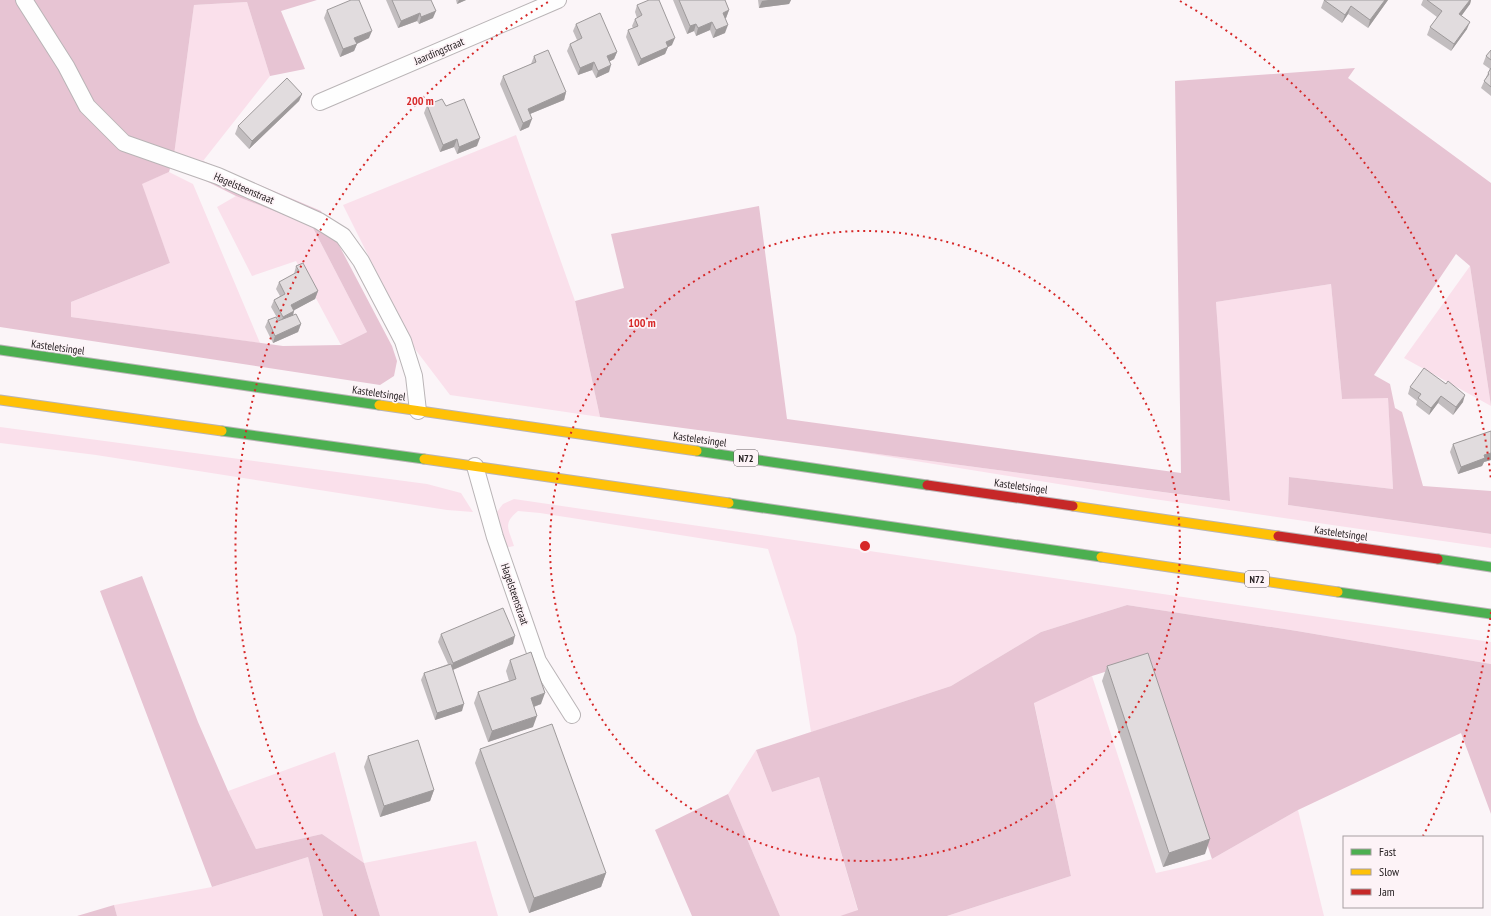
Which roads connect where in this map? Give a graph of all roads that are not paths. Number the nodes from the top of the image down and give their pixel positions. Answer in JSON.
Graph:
{"nodes":[{"id":1,"x":24,"y":0,"type":"edge"},
{"id":2,"x":558,"y":0,"type":"edge"},
{"id":3,"x":320,"y":102,"type":"dead end"},
{"id":4,"x":0,"y":350,"type":"edge"},
{"id":5,"x":0,"y":400,"type":"edge"},
{"id":6,"x":418,"y":411,"type":"junction"},
{"id":7,"x":475,"y":466,"type":"junction"},
{"id":8,"x":1491,"y":567,"type":"edge"},
{"id":9,"x":1491,"y":614,"type":"edge"},
{"id":10,"x":572,"y":715,"type":"dead end"}],
"edges":[{"from":1,"to":6,"type":"street","name":"Hagelsteenstraat"},
{"from":2,"to":3,"type":"street","name":"Jaardingstraat"},
{"from":4,"to":6,"type":"main road","name":"Kasteletsingel","number":"N72"},
{"from":5,"to":7,"type":"main road","number":"N72"},
{"from":6,"to":8,"type":"main road","name":"Kasteletsingel","number":"N72"},
{"from":7,"to":9,"type":"main road","number":"N72"},
{"from":7,"to":10,"type":"street","name":"Hagelsteenstraat"}]}
